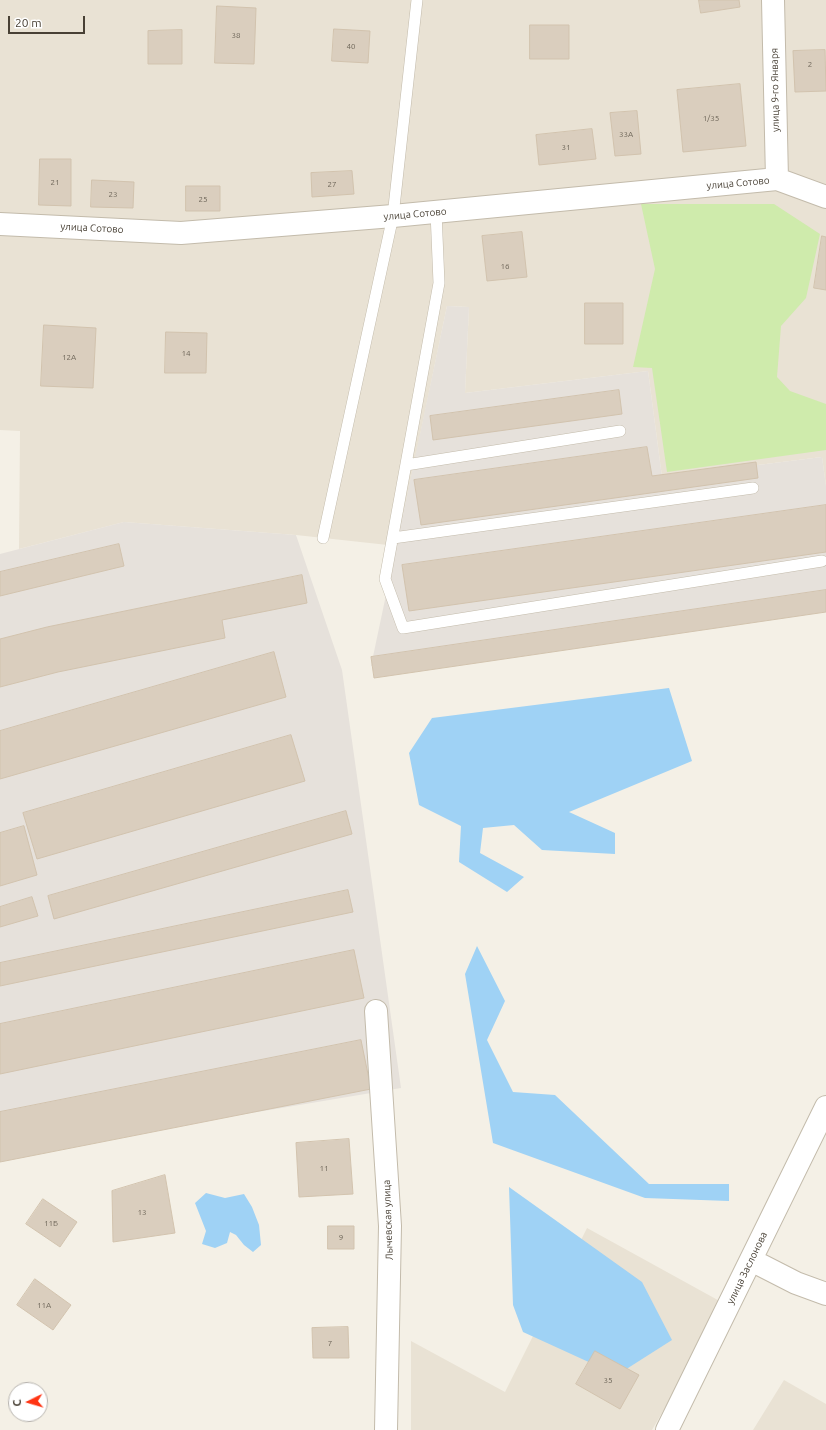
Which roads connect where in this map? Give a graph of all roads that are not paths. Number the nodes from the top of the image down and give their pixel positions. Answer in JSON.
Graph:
{"nodes":[{"id":1,"x":417,"y":0,"type":"edge"},
{"id":2,"x":773,"y":0,"type":"edge"},
{"id":3,"x":777,"y":179,"type":"junction"},
{"id":4,"x":826,"y":197,"type":"edge"},
{"id":5,"x":436,"y":212,"type":"junction"},
{"id":6,"x":394,"y":216,"type":"junction"},
{"id":7,"x":0,"y":224,"type":"edge"},
{"id":8,"x":620,"y":431,"type":"dead end"},
{"id":9,"x":406,"y":465,"type":"junction"},
{"id":10,"x":754,"y":488,"type":"dead end"},
{"id":11,"x":323,"y":538,"type":"dead end"},
{"id":12,"x":393,"y":538,"type":"junction"},
{"id":13,"x":822,"y":561,"type":"dead end"},
{"id":14,"x":376,"y":1011,"type":"dead end"},
{"id":15,"x":826,"y":1107,"type":"edge"},
{"id":16,"x":751,"y":1260,"type":"junction"},
{"id":17,"x":826,"y":1294,"type":"edge"},
{"id":18,"x":386,"y":1430,"type":"edge"},
{"id":19,"x":668,"y":1430,"type":"edge"}],
"edges":[{"from":1,"to":6,"type":"lane"},
{"from":2,"to":3,"type":"street","name":"улица 9-го Января"},
{"from":3,"to":4,"type":"street","name":"улица Сотово"},
{"from":3,"to":5,"type":"street","name":"улица Сотово"},
{"from":5,"to":6,"type":"street","name":"улица Сотово"},
{"from":5,"to":9,"type":"lane"},
{"from":6,"to":7,"type":"street","name":"улица Сотово"},
{"from":6,"to":11,"type":"lane"},
{"from":8,"to":9,"type":"lane"},
{"from":9,"to":12,"type":"lane"},
{"from":10,"to":12,"type":"lane"},
{"from":12,"to":13,"type":"lane"},
{"from":14,"to":18,"type":"street","name":"Лычевская улица"},
{"from":15,"to":16,"type":"street","name":"улица Заслонова"},
{"from":16,"to":17,"type":"street"},
{"from":16,"to":19,"type":"street","name":"улица Заслонова"}]}
